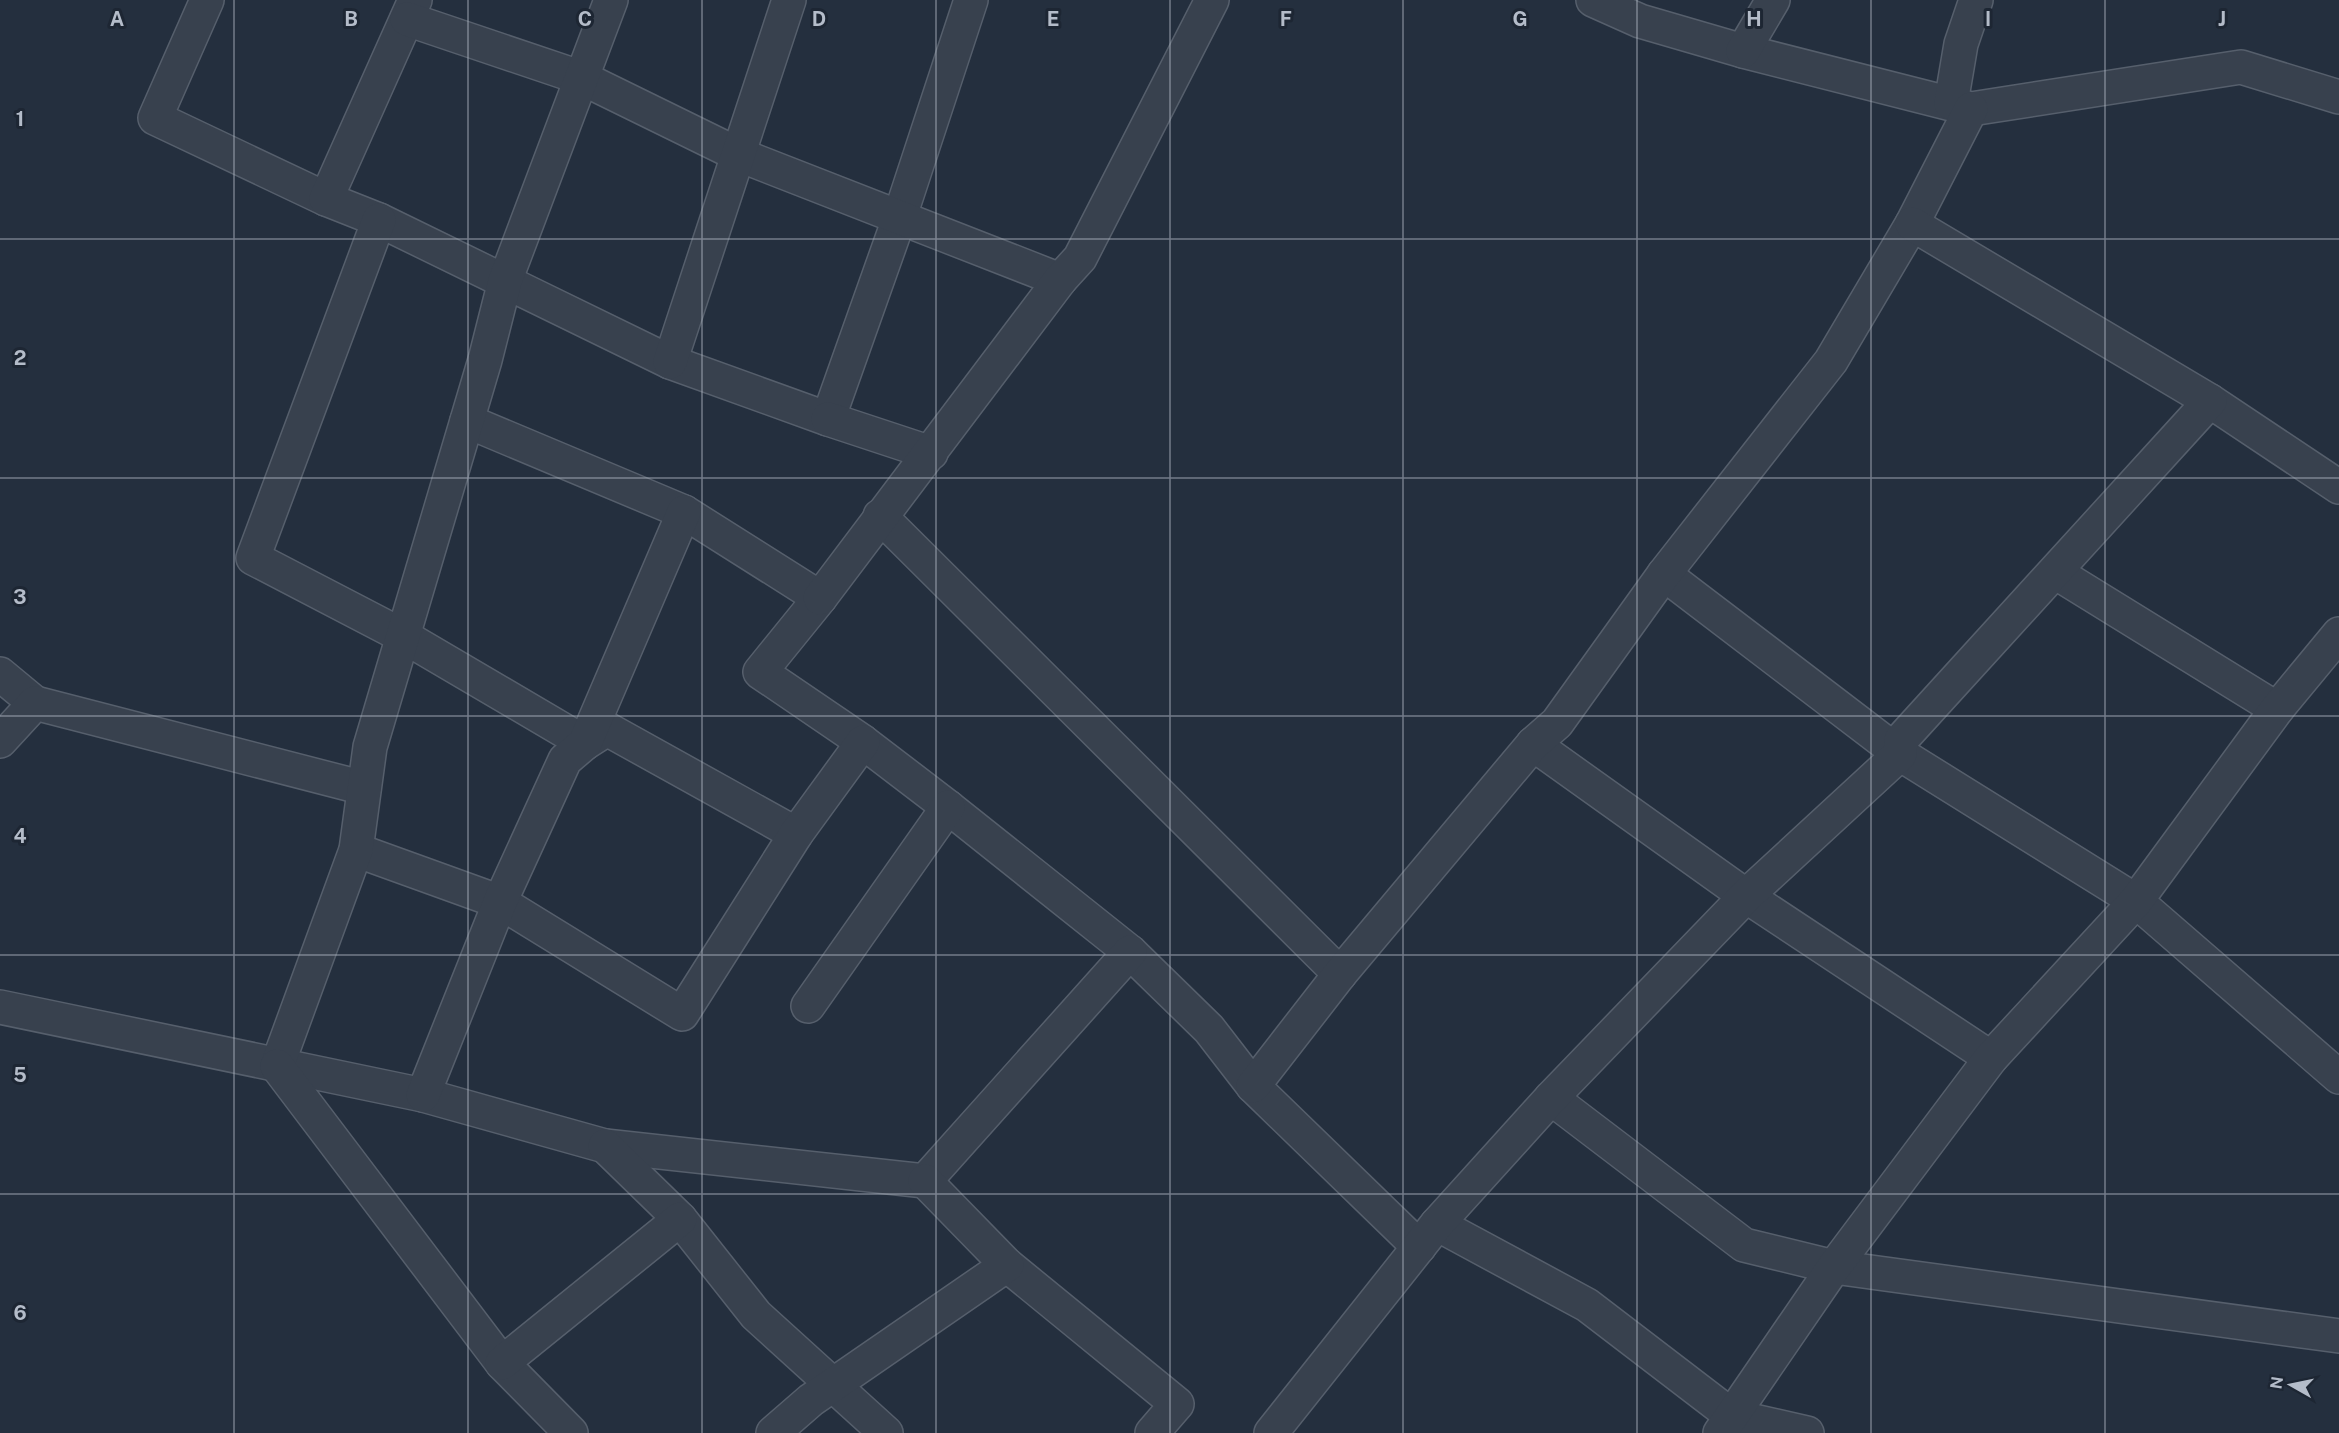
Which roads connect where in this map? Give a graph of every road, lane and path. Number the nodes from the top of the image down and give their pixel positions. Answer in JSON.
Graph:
{"nodes":[{"id":1,"x":207,"y":0,"type":"edge"},
{"id":2,"x":610,"y":0,"type":"edge"},
{"id":3,"x":789,"y":0,"type":"edge"},
{"id":4,"x":971,"y":0,"type":"edge"},
{"id":5,"x":1212,"y":0,"type":"edge"},
{"id":6,"x":1593,"y":0,"type":"edge"},
{"id":7,"x":1773,"y":0,"type":"edge"},
{"id":8,"x":1976,"y":0,"type":"edge"},
{"id":9,"x":411,"y":10,"type":"edge"},
{"id":10,"x":1743,"y":51,"type":"junction"},
{"id":11,"x":582,"y":78,"type":"junction"},
{"id":12,"x":2339,"y":97,"type":"edge"},
{"id":13,"x":1961,"y":106,"type":"junction"},
{"id":14,"x":738,"y":154,"type":"junction"},
{"id":15,"x":326,"y":199,"type":"junction"},
{"id":16,"x":899,"y":219,"type":"junction"},
{"id":17,"x":379,"y":220,"type":"junction"},
{"id":18,"x":1912,"y":224,"type":"junction"},
{"id":19,"x":506,"y":280,"type":"junction"},
{"id":20,"x":1060,"y":280,"type":"junction"},
{"id":21,"x":669,"y":362,"type":"junction"},
{"id":22,"x":2210,"y":401,"type":"junction"},
{"id":23,"x":828,"y":419,"type":"junction"},
{"id":24,"x":467,"y":421,"type":"junction"},
{"id":25,"x":931,"y":453,"type":"junction"},
{"id":26,"x":2339,"y":487,"type":"edge"},
{"id":27,"x":684,"y":512,"type":"junction"},
{"id":28,"x":880,"y":516,"type":"junction"},
{"id":29,"x":2055,"y":572,"type":"junction"},
{"id":30,"x":1664,"y":574,"type":"junction"},
{"id":31,"x":820,"y":598,"type":"junction"},
{"id":32,"x":2339,"y":634,"type":"edge"},
{"id":33,"x":403,"y":636,"type":"junction"},
{"id":34,"x":0,"y":674,"type":"edge"},
{"id":35,"x":35,"y":703,"type":"junction"},
{"id":36,"x":2277,"y":709,"type":"junction"},
{"id":37,"x":0,"y":741,"type":"edge"},
{"id":38,"x":863,"y":742,"type":"junction"},
{"id":39,"x":585,"y":743,"type":"junction"},
{"id":40,"x":1533,"y":744,"type":"junction"},
{"id":41,"x":1900,"y":754,"type":"junction"},
{"id":42,"x":364,"y":788,"type":"junction"},
{"id":43,"x":948,"y":807,"type":"junction"},
{"id":44,"x":796,"y":834,"type":"junction"},
{"id":45,"x":356,"y":850,"type":"junction"},
{"id":46,"x":1746,"y":896,"type":"junction"},
{"id":47,"x":2136,"y":901,"type":"junction"},
{"id":48,"x":500,"y":902,"type":"junction"},
{"id":49,"x":1130,"y":952,"type":"junction"},
{"id":50,"x":1340,"y":974,"type":"junction"},
{"id":51,"x":808,"y":1006,"type":"dead end"},
{"id":52,"x":0,"y":1007,"type":"edge"},
{"id":53,"x":1990,"y":1058,"type":"junction"},
{"id":54,"x":277,"y":1066,"type":"junction"},
{"id":55,"x":2339,"y":1077,"type":"edge"},
{"id":56,"x":1253,"y":1086,"type":"junction"},
{"id":57,"x":423,"y":1095,"type":"junction"},
{"id":58,"x":1551,"y":1098,"type":"junction"},
{"id":59,"x":604,"y":1146,"type":"junction"},
{"id":60,"x":925,"y":1181,"type":"junction"},
{"id":61,"x":680,"y":1218,"type":"junction"},
{"id":62,"x":1428,"y":1235,"type":"junction"},
{"id":63,"x":1007,"y":1265,"type":"junction"},
{"id":64,"x":1834,"y":1267,"type":"junction"},
{"id":65,"x":2339,"y":1336,"type":"edge"},
{"id":66,"x":502,"y":1363,"type":"junction"},
{"id":67,"x":834,"y":1384,"type":"junction"},
{"id":68,"x":1726,"y":1425,"type":"edge"},
{"id":69,"x":571,"y":1433,"type":"edge"},
{"id":70,"x":773,"y":1433,"type":"edge"},
{"id":71,"x":886,"y":1433,"type":"edge"},
{"id":72,"x":1152,"y":1433,"type":"edge"},
{"id":73,"x":1271,"y":1433,"type":"edge"},
{"id":74,"x":1807,"y":1433,"type":"edge"}],
"edges":[{"from":1,"to":15,"type":"street"},
{"from":2,"to":11,"type":"street"},
{"from":3,"to":14,"type":"street"},
{"from":4,"to":16,"type":"street"},
{"from":5,"to":20,"type":"street"},
{"from":6,"to":10,"type":"street"},
{"from":7,"to":10,"type":"street"},
{"from":8,"to":13,"type":"street"},
{"from":9,"to":11,"type":"street"},
{"from":9,"to":15,"type":"street"},
{"from":10,"to":13,"type":"street"},
{"from":11,"to":14,"type":"street"},
{"from":11,"to":19,"type":"street"},
{"from":12,"to":13,"type":"street"},
{"from":13,"to":18,"type":"street"},
{"from":14,"to":16,"type":"street"},
{"from":14,"to":21,"type":"street"},
{"from":15,"to":17,"type":"street"},
{"from":16,"to":20,"type":"street"},
{"from":16,"to":23,"type":"street"},
{"from":17,"to":19,"type":"street"},
{"from":17,"to":33,"type":"street"},
{"from":18,"to":22,"type":"street"},
{"from":18,"to":30,"type":"street"},
{"from":19,"to":21,"type":"street"},
{"from":19,"to":24,"type":"street"},
{"from":20,"to":25,"type":"street"},
{"from":21,"to":23,"type":"street"},
{"from":22,"to":26,"type":"street"},
{"from":22,"to":29,"type":"street"},
{"from":23,"to":25,"type":"street"},
{"from":24,"to":27,"type":"street"},
{"from":24,"to":33,"type":"street"},
{"from":25,"to":28,"type":"street"},
{"from":27,"to":31,"type":"street"},
{"from":27,"to":39,"type":"street"},
{"from":28,"to":31,"type":"street"},
{"from":28,"to":50,"type":"street"},
{"from":29,"to":36,"type":"street"},
{"from":29,"to":41,"type":"street"},
{"from":30,"to":40,"type":"street"},
{"from":30,"to":41,"type":"street"},
{"from":31,"to":38,"type":"street"},
{"from":32,"to":36,"type":"street"},
{"from":33,"to":39,"type":"street"},
{"from":33,"to":42,"type":"street"},
{"from":34,"to":35,"type":"street"},
{"from":35,"to":37,"type":"street"},
{"from":35,"to":42,"type":"street"},
{"from":36,"to":47,"type":"street"},
{"from":38,"to":43,"type":"street"},
{"from":38,"to":44,"type":"street"},
{"from":39,"to":44,"type":"street"},
{"from":39,"to":48,"type":"street"},
{"from":40,"to":46,"type":"street"},
{"from":40,"to":50,"type":"street"},
{"from":41,"to":46,"type":"street"},
{"from":41,"to":47,"type":"street"},
{"from":42,"to":45,"type":"street"},
{"from":43,"to":49,"type":"street"},
{"from":43,"to":51,"type":"street"},
{"from":44,"to":48,"type":"street"},
{"from":45,"to":48,"type":"street"},
{"from":45,"to":54,"type":"street"},
{"from":46,"to":53,"type":"street"},
{"from":46,"to":58,"type":"street"},
{"from":47,"to":53,"type":"street"},
{"from":47,"to":55,"type":"street"},
{"from":48,"to":57,"type":"street"},
{"from":49,"to":56,"type":"street"},
{"from":49,"to":60,"type":"street"},
{"from":50,"to":56,"type":"street"},
{"from":52,"to":54,"type":"street"},
{"from":53,"to":64,"type":"street"},
{"from":54,"to":57,"type":"street"},
{"from":54,"to":66,"type":"street"},
{"from":56,"to":62,"type":"street"},
{"from":57,"to":59,"type":"street"},
{"from":58,"to":62,"type":"street"},
{"from":58,"to":64,"type":"street"},
{"from":59,"to":60,"type":"street"},
{"from":59,"to":61,"type":"street"},
{"from":60,"to":63,"type":"street"},
{"from":61,"to":66,"type":"street"},
{"from":61,"to":67,"type":"street"},
{"from":62,"to":68,"type":"street"},
{"from":62,"to":73,"type":"street"},
{"from":63,"to":67,"type":"street"},
{"from":63,"to":72,"type":"street"},
{"from":64,"to":65,"type":"street"},
{"from":64,"to":68,"type":"street"},
{"from":66,"to":69,"type":"street"},
{"from":67,"to":70,"type":"street"},
{"from":67,"to":71,"type":"street"},
{"from":68,"to":74,"type":"street"}]}
